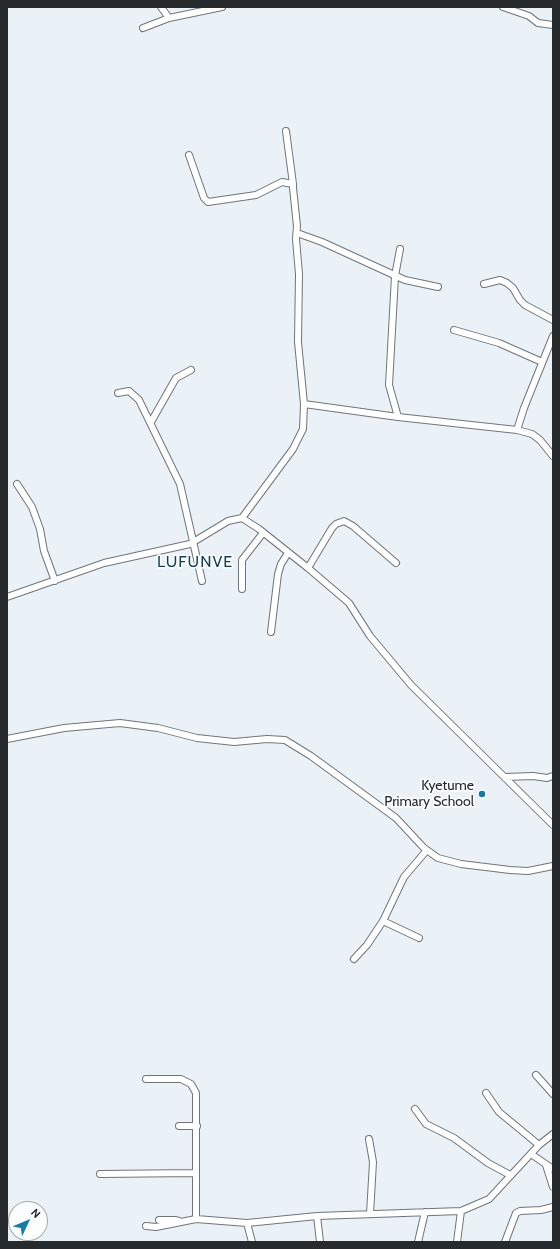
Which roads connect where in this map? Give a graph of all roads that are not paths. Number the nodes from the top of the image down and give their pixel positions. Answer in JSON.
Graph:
{"nodes":[{"id":1,"x":161,"y":7,"type":"edge"},
{"id":2,"x":222,"y":7,"type":"edge"},
{"id":3,"x":503,"y":7,"type":"edge"},
{"id":4,"x":169,"y":18,"type":"junction"},
{"id":5,"x":553,"y":26,"type":"edge"},
{"id":6,"x":143,"y":28,"type":"dead end"},
{"id":7,"x":286,"y":131,"type":"dead end"},
{"id":8,"x":189,"y":155,"type":"dead end"},
{"id":9,"x":293,"y":184,"type":"junction"},
{"id":10,"x":297,"y":233,"type":"junction"},
{"id":11,"x":400,"y":249,"type":"dead end"},
{"id":12,"x":395,"y":276,"type":"junction"},
{"id":13,"x":484,"y":284,"type":"dead end"},
{"id":14,"x":438,"y":287,"type":"dead end"},
{"id":15,"x":553,"y":320,"type":"edge"},
{"id":16,"x":454,"y":330,"type":"dead end"},
{"id":17,"x":553,"y":336,"type":"edge"},
{"id":18,"x":542,"y":362,"type":"junction"},
{"id":19,"x":191,"y":370,"type":"dead end"},
{"id":20,"x":118,"y":393,"type":"dead end"},
{"id":21,"x":304,"y":404,"type":"junction"},
{"id":22,"x":398,"y":417,"type":"junction"},
{"id":23,"x":151,"y":422,"type":"junction"},
{"id":24,"x":517,"y":430,"type":"junction"},
{"id":25,"x":553,"y":456,"type":"edge"},
{"id":26,"x":17,"y":484,"type":"dead end"},
{"id":27,"x":242,"y":518,"type":"junction"},
{"id":28,"x":263,"y":533,"type":"junction"},
{"id":29,"x":194,"y":542,"type":"junction"},
{"id":30,"x":288,"y":553,"type":"junction"},
{"id":31,"x":396,"y":563,"type":"dead end"},
{"id":32,"x":308,"y":568,"type":"junction"},
{"id":33,"x":55,"y":581,"type":"junction"},
{"id":34,"x":202,"y":581,"type":"dead end"},
{"id":35,"x":242,"y":589,"type":"dead end"},
{"id":36,"x":7,"y":597,"type":"edge"},
{"id":37,"x":271,"y":632,"type":"dead end"},
{"id":38,"x":7,"y":739,"type":"edge"},
{"id":39,"x":553,"y":776,"type":"edge"},
{"id":40,"x":505,"y":777,"type":"junction"},
{"id":41,"x":553,"y":825,"type":"edge"},
{"id":42,"x":427,"y":850,"type":"junction"},
{"id":43,"x":553,"y":866,"type":"edge"},
{"id":44,"x":382,"y":921,"type":"junction"},
{"id":45,"x":419,"y":938,"type":"dead end"},
{"id":46,"x":354,"y":959,"type":"dead end"},
{"id":47,"x":536,"y":1075,"type":"dead end"},
{"id":48,"x":146,"y":1079,"type":"dead end"},
{"id":49,"x":486,"y":1093,"type":"dead end"},
{"id":50,"x":553,"y":1094,"type":"edge"},
{"id":51,"x":415,"y":1109,"type":"dead end"},
{"id":52,"x":179,"y":1126,"type":"dead end"},
{"id":53,"x":197,"y":1126,"type":"junction"},
{"id":54,"x":553,"y":1134,"type":"edge"},
{"id":55,"x":369,"y":1139,"type":"dead end"},
{"id":56,"x":539,"y":1145,"type":"junction"},
{"id":57,"x":531,"y":1154,"type":"junction"},
{"id":58,"x":546,"y":1165,"type":"junction"},
{"id":59,"x":553,"y":1169,"type":"edge"},
{"id":60,"x":100,"y":1174,"type":"dead end"},
{"id":61,"x":196,"y":1174,"type":"junction"},
{"id":62,"x":510,"y":1175,"type":"junction"},
{"id":63,"x":553,"y":1187,"type":"edge"},
{"id":64,"x":553,"y":1207,"type":"edge"},
{"id":65,"x":461,"y":1211,"type":"junction"},
{"id":66,"x":424,"y":1212,"type":"junction"},
{"id":67,"x":370,"y":1214,"type":"junction"},
{"id":68,"x":317,"y":1216,"type":"junction"},
{"id":69,"x":196,"y":1219,"type":"junction"},
{"id":70,"x":159,"y":1220,"type":"dead end"},
{"id":71,"x":181,"y":1222,"type":"junction"},
{"id":72,"x":247,"y":1223,"type":"junction"},
{"id":73,"x":146,"y":1226,"type":"dead end"},
{"id":74,"x":252,"y":1242,"type":"edge"},
{"id":75,"x":320,"y":1242,"type":"edge"},
{"id":76,"x":418,"y":1242,"type":"edge"},
{"id":77,"x":457,"y":1242,"type":"edge"},
{"id":78,"x":505,"y":1242,"type":"edge"}],
"edges":[{"from":1,"to":4,"type":"street"},
{"from":2,"to":4,"type":"street"},
{"from":3,"to":5,"type":"street"},
{"from":4,"to":6,"type":"street"},
{"from":7,"to":9,"type":"street"},
{"from":8,"to":9,"type":"street"},
{"from":9,"to":10,"type":"street"},
{"from":10,"to":12,"type":"street"},
{"from":10,"to":21,"type":"street"},
{"from":11,"to":12,"type":"street"},
{"from":12,"to":14,"type":"street"},
{"from":12,"to":22,"type":"street"},
{"from":13,"to":15,"type":"street"},
{"from":16,"to":18,"type":"street"},
{"from":17,"to":18,"type":"street"},
{"from":18,"to":24,"type":"street"},
{"from":19,"to":23,"type":"street"},
{"from":20,"to":23,"type":"street"},
{"from":21,"to":22,"type":"street"},
{"from":21,"to":27,"type":"street"},
{"from":22,"to":24,"type":"street"},
{"from":23,"to":29,"type":"street"},
{"from":24,"to":25,"type":"street"},
{"from":26,"to":33,"type":"street"},
{"from":27,"to":28,"type":"street"},
{"from":27,"to":29,"type":"street"},
{"from":28,"to":30,"type":"street"},
{"from":28,"to":35,"type":"street"},
{"from":29,"to":33,"type":"street"},
{"from":29,"to":34,"type":"street"},
{"from":30,"to":32,"type":"street"},
{"from":30,"to":37,"type":"street"},
{"from":31,"to":32,"type":"street"},
{"from":32,"to":40,"type":"street"},
{"from":33,"to":36,"type":"street"},
{"from":38,"to":42,"type":"street"},
{"from":39,"to":40,"type":"street"},
{"from":40,"to":41,"type":"street"},
{"from":42,"to":43,"type":"street"},
{"from":42,"to":44,"type":"street"},
{"from":44,"to":45,"type":"street"},
{"from":44,"to":46,"type":"street"},
{"from":47,"to":50,"type":"street"},
{"from":48,"to":53,"type":"street"},
{"from":49,"to":56,"type":"street"},
{"from":51,"to":62,"type":"street"},
{"from":52,"to":53,"type":"street"},
{"from":53,"to":61,"type":"street"},
{"from":54,"to":56,"type":"street"},
{"from":55,"to":67,"type":"street"},
{"from":56,"to":57,"type":"street"},
{"from":57,"to":58,"type":"street"},
{"from":57,"to":62,"type":"street"},
{"from":58,"to":59,"type":"street"},
{"from":58,"to":63,"type":"street"},
{"from":60,"to":61,"type":"street"},
{"from":61,"to":69,"type":"street"},
{"from":62,"to":65,"type":"street"},
{"from":64,"to":78,"type":"street"},
{"from":65,"to":66,"type":"street"},
{"from":65,"to":77,"type":"street"},
{"from":66,"to":67,"type":"street"},
{"from":66,"to":76,"type":"street"},
{"from":67,"to":68,"type":"street"},
{"from":68,"to":72,"type":"street"},
{"from":68,"to":75,"type":"street"},
{"from":69,"to":71,"type":"street"},
{"from":69,"to":72,"type":"street"},
{"from":70,"to":71,"type":"street"},
{"from":71,"to":73,"type":"street"},
{"from":72,"to":74,"type":"street"}]}
